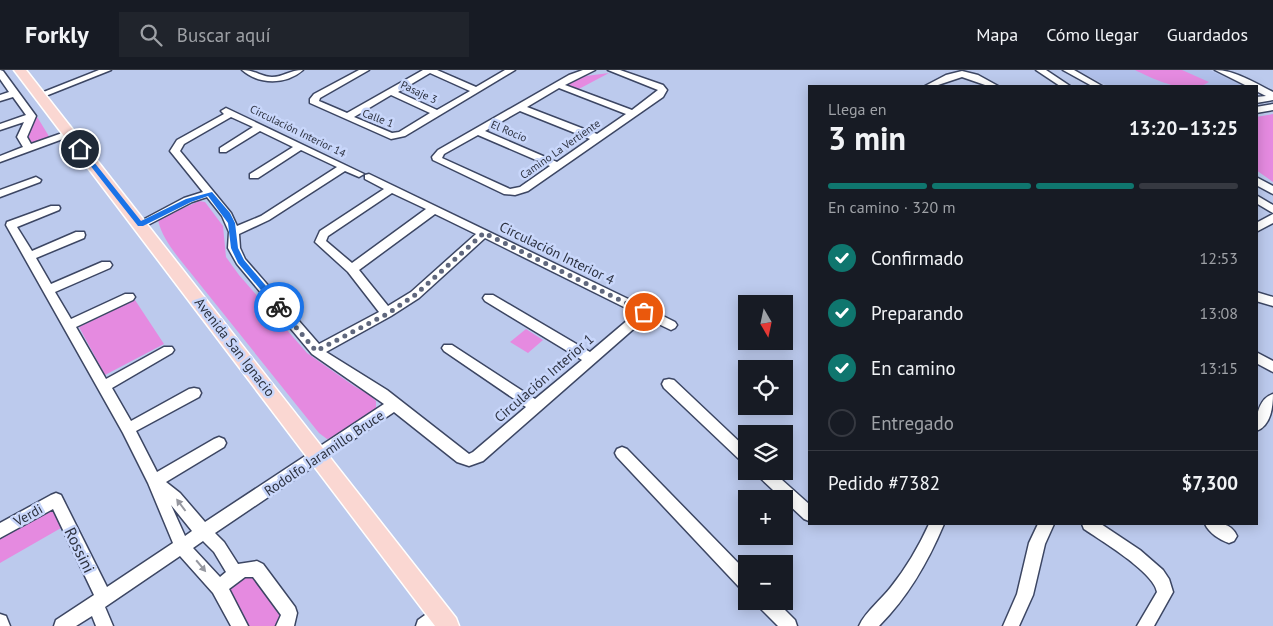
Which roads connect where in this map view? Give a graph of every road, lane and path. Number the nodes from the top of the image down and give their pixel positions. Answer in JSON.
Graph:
{"nodes":[{"id":1,"x":20,"y":70,"type":"edge"},
{"id":2,"x":88,"y":70,"type":"edge"},
{"id":3,"x":107,"y":70,"type":"edge"},
{"id":4,"x":246,"y":70,"type":"edge"},
{"id":5,"x":299,"y":70,"type":"edge"},
{"id":6,"x":365,"y":70,"type":"edge"},
{"id":7,"x":429,"y":70,"type":"edge"},
{"id":8,"x":511,"y":70,"type":"edge"},
{"id":9,"x":590,"y":70,"type":"edge"},
{"id":10,"x":612,"y":70,"type":"edge"},
{"id":11,"x":1040,"y":70,"type":"edge"},
{"id":12,"x":1067,"y":70,"type":"edge"},
{"id":13,"x":1219,"y":70,"type":"edge"},
{"id":14,"x":0,"y":73,"type":"edge"},
{"id":15,"x":558,"y":85,"type":"junction"},
{"id":16,"x":931,"y":85,"type":"edge"},
{"id":17,"x":992,"y":85,"type":"edge"},
{"id":18,"x":1065,"y":85,"type":"edge"},
{"id":19,"x":1096,"y":85,"type":"edge"},
{"id":20,"x":1251,"y":85,"type":"edge"},
{"id":21,"x":1258,"y":88,"type":"edge"},
{"id":22,"x":476,"y":90,"type":"junction"},
{"id":23,"x":38,"y":92,"type":"junction"},
{"id":24,"x":391,"y":92,"type":"junction"},
{"id":25,"x":15,"y":93,"type":"junction"},
{"id":26,"x":1273,"y":96,"type":"edge"},
{"id":27,"x":0,"y":98,"type":"edge"},
{"id":28,"x":1258,"y":100,"type":"edge"},
{"id":29,"x":519,"y":107,"type":"junction"},
{"id":30,"x":1273,"y":107,"type":"edge"},
{"id":31,"x":1258,"y":110,"type":"edge"},
{"id":32,"x":437,"y":113,"type":"junction"},
{"id":33,"x":633,"y":114,"type":"junction"},
{"id":34,"x":30,"y":116,"type":"junction"},
{"id":35,"x":347,"y":117,"type":"junction"},
{"id":36,"x":0,"y":127,"type":"edge"},
{"id":37,"x":260,"y":127,"type":"junction"},
{"id":38,"x":478,"y":131,"type":"junction"},
{"id":39,"x":68,"y":134,"type":"junction"},
{"id":40,"x":597,"y":138,"type":"junction"},
{"id":41,"x":301,"y":146,"type":"junction"},
{"id":42,"x":28,"y":148,"type":"junction"},
{"id":43,"x":223,"y":150,"type":"dead end"},
{"id":44,"x":175,"y":151,"type":"joint"},
{"id":45,"x":0,"y":158,"type":"edge"},
{"id":46,"x":558,"y":166,"type":"junction"},
{"id":47,"x":344,"y":167,"type":"junction"},
{"id":48,"x":254,"y":176,"type":"dead end"},
{"id":49,"x":36,"y":180,"type":"dead end"},
{"id":50,"x":1258,"y":181,"type":"edge"},
{"id":51,"x":392,"y":188,"type":"junction"},
{"id":52,"x":1273,"y":191,"type":"edge"},
{"id":53,"x":209,"y":193,"type":"junction"},
{"id":54,"x":0,"y":194,"type":"edge"},
{"id":55,"x":1258,"y":199,"type":"edge"},
{"id":56,"x":55,"y":208,"type":"dead end"},
{"id":57,"x":434,"y":209,"type":"junction"},
{"id":58,"x":1273,"y":210,"type":"edge"},
{"id":59,"x":1273,"y":218,"type":"edge"},
{"id":60,"x":140,"y":224,"type":"junction"},
{"id":61,"x":1258,"y":227,"type":"edge"},
{"id":62,"x":234,"y":232,"type":"junction"},
{"id":63,"x":484,"y":233,"type":"junction"},
{"id":64,"x":80,"y":235,"type":"dead end"},
{"id":65,"x":29,"y":257,"type":"junction"},
{"id":66,"x":106,"y":265,"type":"dead end"},
{"id":67,"x":352,"y":269,"type":"junction"},
{"id":68,"x":48,"y":290,"type":"junction"},
{"id":69,"x":129,"y":297,"type":"dead end"},
{"id":70,"x":1258,"y":297,"type":"edge"},
{"id":71,"x":489,"y":298,"type":"dead end"},
{"id":72,"x":1273,"y":302,"type":"edge"},
{"id":73,"x":644,"y":312,"type":"junction"},
{"id":74,"x":387,"y":314,"type":"junction"},
{"id":75,"x":671,"y":325,"type":"dead end"},
{"id":76,"x":68,"y":326,"type":"junction"},
{"id":77,"x":448,"y":348,"type":"dead end"},
{"id":78,"x":168,"y":350,"type":"dead end"},
{"id":79,"x":316,"y":351,"type":"junction"},
{"id":80,"x":1258,"y":358,"type":"edge"},
{"id":81,"x":591,"y":359,"type":"junction"},
{"id":82,"x":1273,"y":367,"type":"edge"},
{"id":83,"x":669,"y":384,"type":"dead end"},
{"id":84,"x":103,"y":386,"type":"junction"},
{"id":85,"x":194,"y":393,"type":"dead end"},
{"id":86,"x":1273,"y":399,"type":"edge"},
{"id":87,"x":394,"y":406,"type":"junction"},
{"id":88,"x":536,"y":407,"type":"junction"},
{"id":89,"x":1258,"y":422,"type":"edge"},
{"id":90,"x":128,"y":430,"type":"junction"},
{"id":91,"x":219,"y":443,"type":"dead end"},
{"id":92,"x":738,"y":449,"type":"edge"},
{"id":93,"x":622,"y":452,"type":"dead end"},
{"id":94,"x":319,"y":456,"type":"junction"},
{"id":95,"x":772,"y":480,"type":"edge"},
{"id":96,"x":154,"y":481,"type":"junction"},
{"id":97,"x":56,"y":500,"type":"joint"},
{"id":98,"x":808,"y":513,"type":"edge"},
{"id":99,"x":936,"y":525,"type":"edge"},
{"id":100,"x":1046,"y":525,"type":"edge"},
{"id":101,"x":1090,"y":525,"type":"edge"},
{"id":102,"x":1214,"y":525,"type":"edge"},
{"id":103,"x":0,"y":531,"type":"edge"},
{"id":104,"x":204,"y":534,"type":"junction"},
{"id":105,"x":1229,"y":536,"type":"dead end"},
{"id":106,"x":182,"y":547,"type":"junction"},
{"id":107,"x":236,"y":574,"type":"junction"},
{"id":108,"x":738,"y":574,"type":"edge"},
{"id":109,"x":219,"y":587,"type":"junction"},
{"id":110,"x":99,"y":602,"type":"junction"},
{"id":111,"x":774,"y":610,"type":"edge"},
{"id":112,"x":443,"y":619,"type":"edge"},
{"id":113,"x":0,"y":622,"type":"edge"},
{"id":114,"x":2,"y":626,"type":"edge"},
{"id":115,"x":62,"y":626,"type":"edge"},
{"id":116,"x":104,"y":626,"type":"edge"},
{"id":117,"x":240,"y":626,"type":"edge"},
{"id":118,"x":284,"y":626,"type":"edge"},
{"id":119,"x":424,"y":626,"type":"edge"},
{"id":120,"x":789,"y":626,"type":"edge"},
{"id":121,"x":867,"y":626,"type":"edge"},
{"id":122,"x":1011,"y":626,"type":"edge"},
{"id":123,"x":1145,"y":626,"type":"edge"}],
"edges":[{"from":1,"to":23,"type":"main road","name":"Avenida San Ignacio"},
{"from":2,"to":23,"type":"street"},
{"from":3,"to":23,"type":"street"},
{"from":4,"to":5,"type":"street"},
{"from":6,"to":35,"type":"street","name":"Calle 1"},
{"from":7,"to":22,"type":"street"},
{"from":7,"to":24,"type":"street"},
{"from":8,"to":22,"type":"street","name":"Calle 1"},
{"from":9,"to":15,"type":"street","name":"Camino La Vertiente"},
{"from":10,"to":33,"type":"street","name":"Camino La Vertiente"},
{"from":11,"to":18,"type":"street"},
{"from":12,"to":19,"type":"street"},
{"from":13,"to":20,"type":"street"},
{"from":14,"to":25,"type":"street"},
{"from":15,"to":29,"type":"street","name":"Camino La Vertiente"},
{"from":15,"to":33,"type":"street"},
{"from":16,"to":17,"type":"street"},
{"from":21,"to":26,"type":"street"},
{"from":22,"to":32,"type":"street","name":"Calle 1"},
{"from":23,"to":39,"type":"main road","name":"Avenida San Ignacio"},
{"from":24,"to":32,"type":"street","name":"Pasaje 3"},
{"from":24,"to":35,"type":"street"},
{"from":25,"to":27,"type":"street"},
{"from":25,"to":34,"type":"street"},
{"from":26,"to":28,"type":"street"},
{"from":29,"to":38,"type":"street","name":"Camino La Vertiente"},
{"from":29,"to":40,"type":"street"},
{"from":30,"to":31,"type":"street"},
{"from":32,"to":35,"type":"street","name":"Calle 1"},
{"from":33,"to":40,"type":"street","name":"Camino La Vertiente"},
{"from":34,"to":36,"type":"street"},
{"from":34,"to":42,"type":"street"},
{"from":37,"to":41,"type":"street","name":"Circulación Interior 14"},
{"from":37,"to":43,"type":"street"},
{"from":37,"to":44,"type":"street","name":"Circulación Interior 14"},
{"from":38,"to":46,"type":"street","name":"El Rocio"},
{"from":38,"to":46,"type":"street","name":"Camino La Vertiente"},
{"from":39,"to":42,"type":"street"},
{"from":39,"to":60,"type":"main road","name":"Avenida San Ignacio"},
{"from":40,"to":46,"type":"street","name":"Camino La Vertiente"},
{"from":41,"to":47,"type":"street","name":"Circulación Interior 14"},
{"from":41,"to":48,"type":"street"},
{"from":42,"to":45,"type":"street"},
{"from":44,"to":53,"type":"street","name":"Rodolfo Jaramillo Bruce"},
{"from":47,"to":51,"type":"street","name":"Circulación Interior 14"},
{"from":47,"to":62,"type":"street"},
{"from":49,"to":54,"type":"street"},
{"from":50,"to":52,"type":"street"},
{"from":51,"to":57,"type":"street","name":"Circulación Interior 14"},
{"from":51,"to":67,"type":"street"},
{"from":53,"to":60,"type":"street"},
{"from":53,"to":62,"type":"street","name":"Rodolfo Jaramillo Bruce"},
{"from":55,"to":58,"type":"street"},
{"from":56,"to":65,"type":"street"},
{"from":57,"to":63,"type":"street","name":"Circulación Interior 4"},
{"from":57,"to":67,"type":"street"},
{"from":59,"to":61,"type":"street"},
{"from":60,"to":94,"type":"main road","name":"Avenida San Ignacio"},
{"from":62,"to":79,"type":"street","name":"Rodolfo Jaramillo Bruce"},
{"from":63,"to":73,"type":"street","name":"Circulación Interior 4"},
{"from":63,"to":74,"type":"street"},
{"from":64,"to":65,"type":"street"},
{"from":65,"to":68,"type":"street"},
{"from":66,"to":68,"type":"street"},
{"from":67,"to":74,"type":"street"},
{"from":68,"to":76,"type":"street"},
{"from":69,"to":76,"type":"street"},
{"from":70,"to":72,"type":"street"},
{"from":71,"to":81,"type":"street"},
{"from":73,"to":75,"type":"street","name":"Circulación Interior 4"},
{"from":73,"to":81,"type":"street","name":"Circulación Interior 1"},
{"from":74,"to":79,"type":"street"},
{"from":76,"to":84,"type":"street"},
{"from":77,"to":88,"type":"street"},
{"from":78,"to":84,"type":"street"},
{"from":79,"to":87,"type":"street","name":"Rodolfo Jaramillo Bruce"},
{"from":80,"to":82,"type":"street"},
{"from":81,"to":88,"type":"street","name":"Circulación Interior 1"},
{"from":83,"to":92,"type":"street"},
{"from":84,"to":90,"type":"street"},
{"from":85,"to":90,"type":"street"},
{"from":86,"to":89,"type":"street"},
{"from":87,"to":88,"type":"street","name":"Circulación Interior 1"},
{"from":87,"to":94,"type":"street","name":"Rodolfo Jaramillo Bruce"},
{"from":90,"to":96,"type":"street"},
{"from":91,"to":96,"type":"street"},
{"from":93,"to":108,"type":"street"},
{"from":94,"to":104,"type":"street","name":"Rodolfo Jaramillo Bruce"},
{"from":94,"to":112,"type":"main road","name":"Avenida San Ignacio"},
{"from":95,"to":98,"type":"street"},
{"from":104,"to":96,"type":"street","one_way":true},
{"from":96,"to":106,"type":"street"},
{"from":97,"to":103,"type":"street","name":"Verdi"},
{"from":97,"to":110,"type":"street","name":"Rossini"},
{"from":99,"to":121,"type":"street"},
{"from":100,"to":122,"type":"street"},
{"from":101,"to":123,"type":"street"},
{"from":102,"to":105,"type":"street"},
{"from":104,"to":106,"type":"street","name":"Rodolfo Jaramillo Bruce"},
{"from":104,"to":107,"type":"street"},
{"from":106,"to":109,"type":"street","one_way":true},
{"from":106,"to":110,"type":"street","name":"Rodolfo Jaramillo Bruce"},
{"from":107,"to":109,"type":"street"},
{"from":107,"to":118,"type":"street"},
{"from":109,"to":117,"type":"street"},
{"from":110,"to":115,"type":"street","name":"Rodolfo Jaramillo Bruce"},
{"from":110,"to":116,"type":"street","name":"Rossini"},
{"from":111,"to":120,"type":"street"},
{"from":112,"to":119,"type":"street"},
{"from":113,"to":114,"type":"street"}]}
